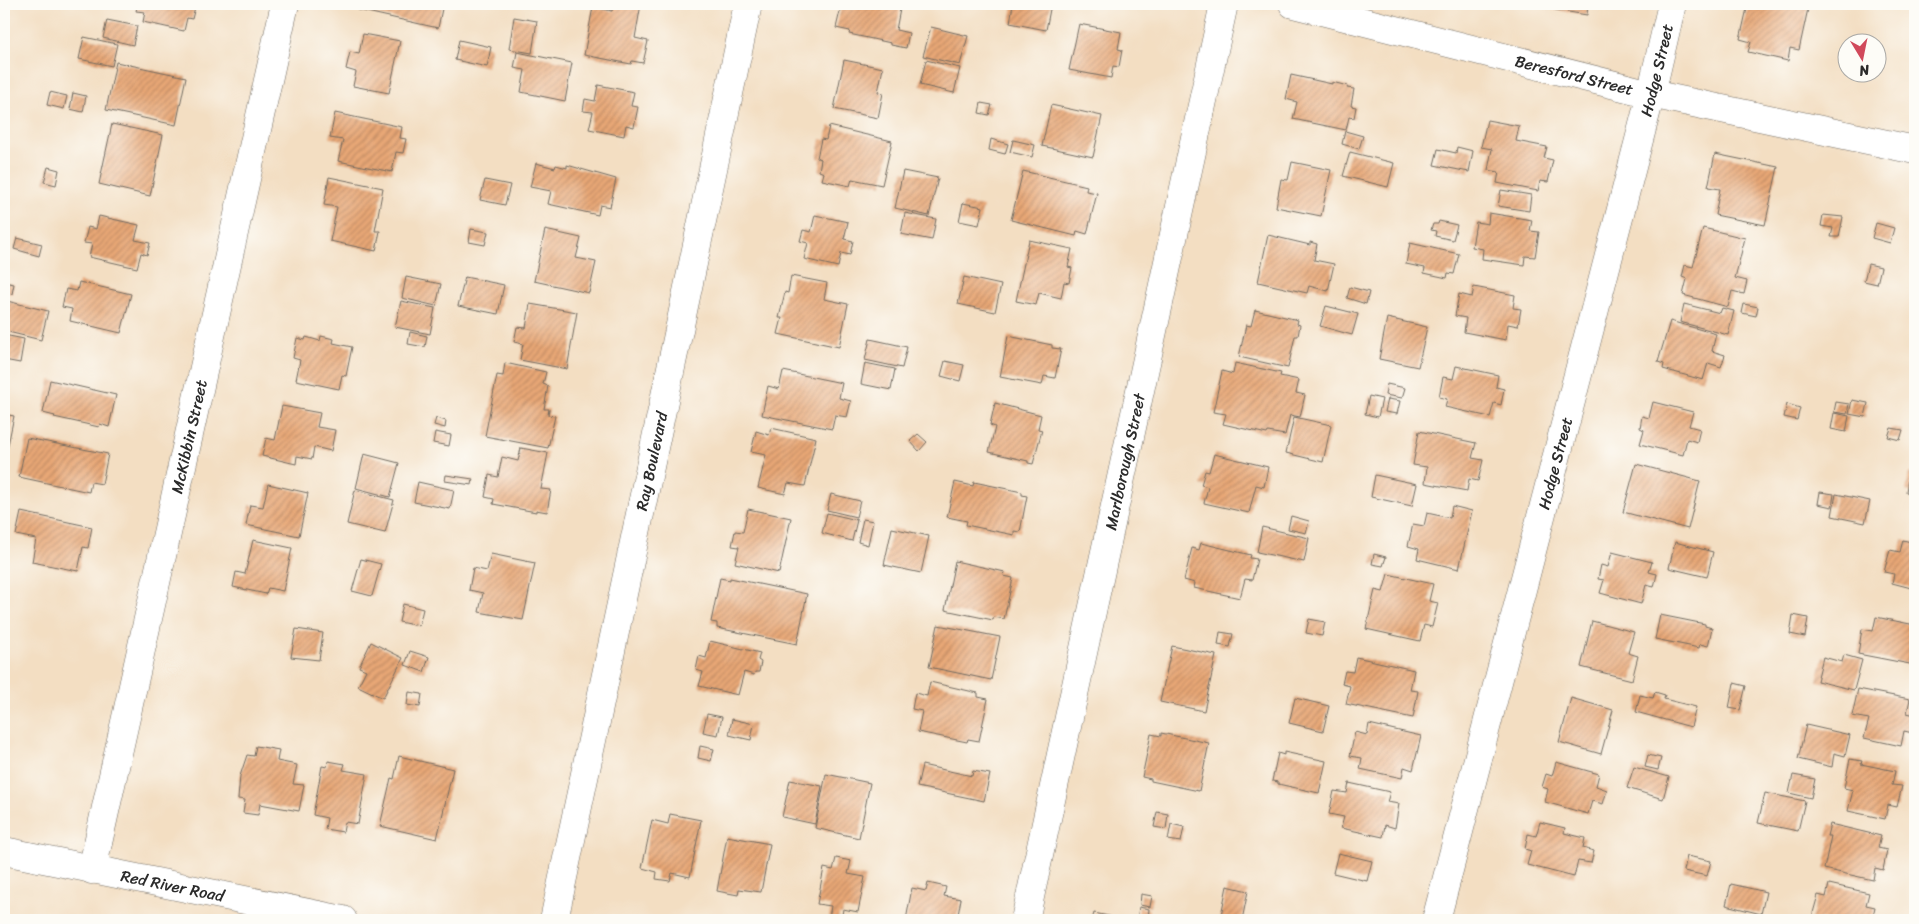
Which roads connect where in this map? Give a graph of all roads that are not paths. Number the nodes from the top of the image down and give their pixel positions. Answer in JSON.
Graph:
{"nodes":[{"id":1,"x":285,"y":4,"type":"edge"},
{"id":2,"x":748,"y":4,"type":"edge"},
{"id":3,"x":1224,"y":4,"type":"edge"},
{"id":4,"x":1293,"y":4,"type":"edge"},
{"id":5,"x":1672,"y":4,"type":"edge"},
{"id":6,"x":1651,"y":94,"type":"junction"},
{"id":7,"x":1915,"y":150,"type":"edge"},
{"id":8,"x":4,"y":851,"type":"edge"},
{"id":9,"x":92,"y":870,"type":"junction"},
{"id":10,"x":343,"y":920,"type":"edge"},
{"id":11,"x":554,"y":920,"type":"edge"},
{"id":12,"x":1025,"y":920,"type":"edge"},
{"id":13,"x":1436,"y":920,"type":"edge"}],
"edges":[{"from":1,"to":9,"type":"street","name":"McKibbin Street"},
{"from":2,"to":11,"type":"street","name":"Ray Boulevard"},
{"from":3,"to":12,"type":"street","name":"Marlborough Street"},
{"from":4,"to":6,"type":"street","name":"Beresford Street"},
{"from":5,"to":6,"type":"street","name":"Hodge Street"},
{"from":6,"to":7,"type":"street","name":"Beresford Street"},
{"from":6,"to":13,"type":"street","name":"Hodge Street"},
{"from":8,"to":9,"type":"street","name":"Red River Road"},
{"from":9,"to":10,"type":"street","name":"Red River Road"}]}
